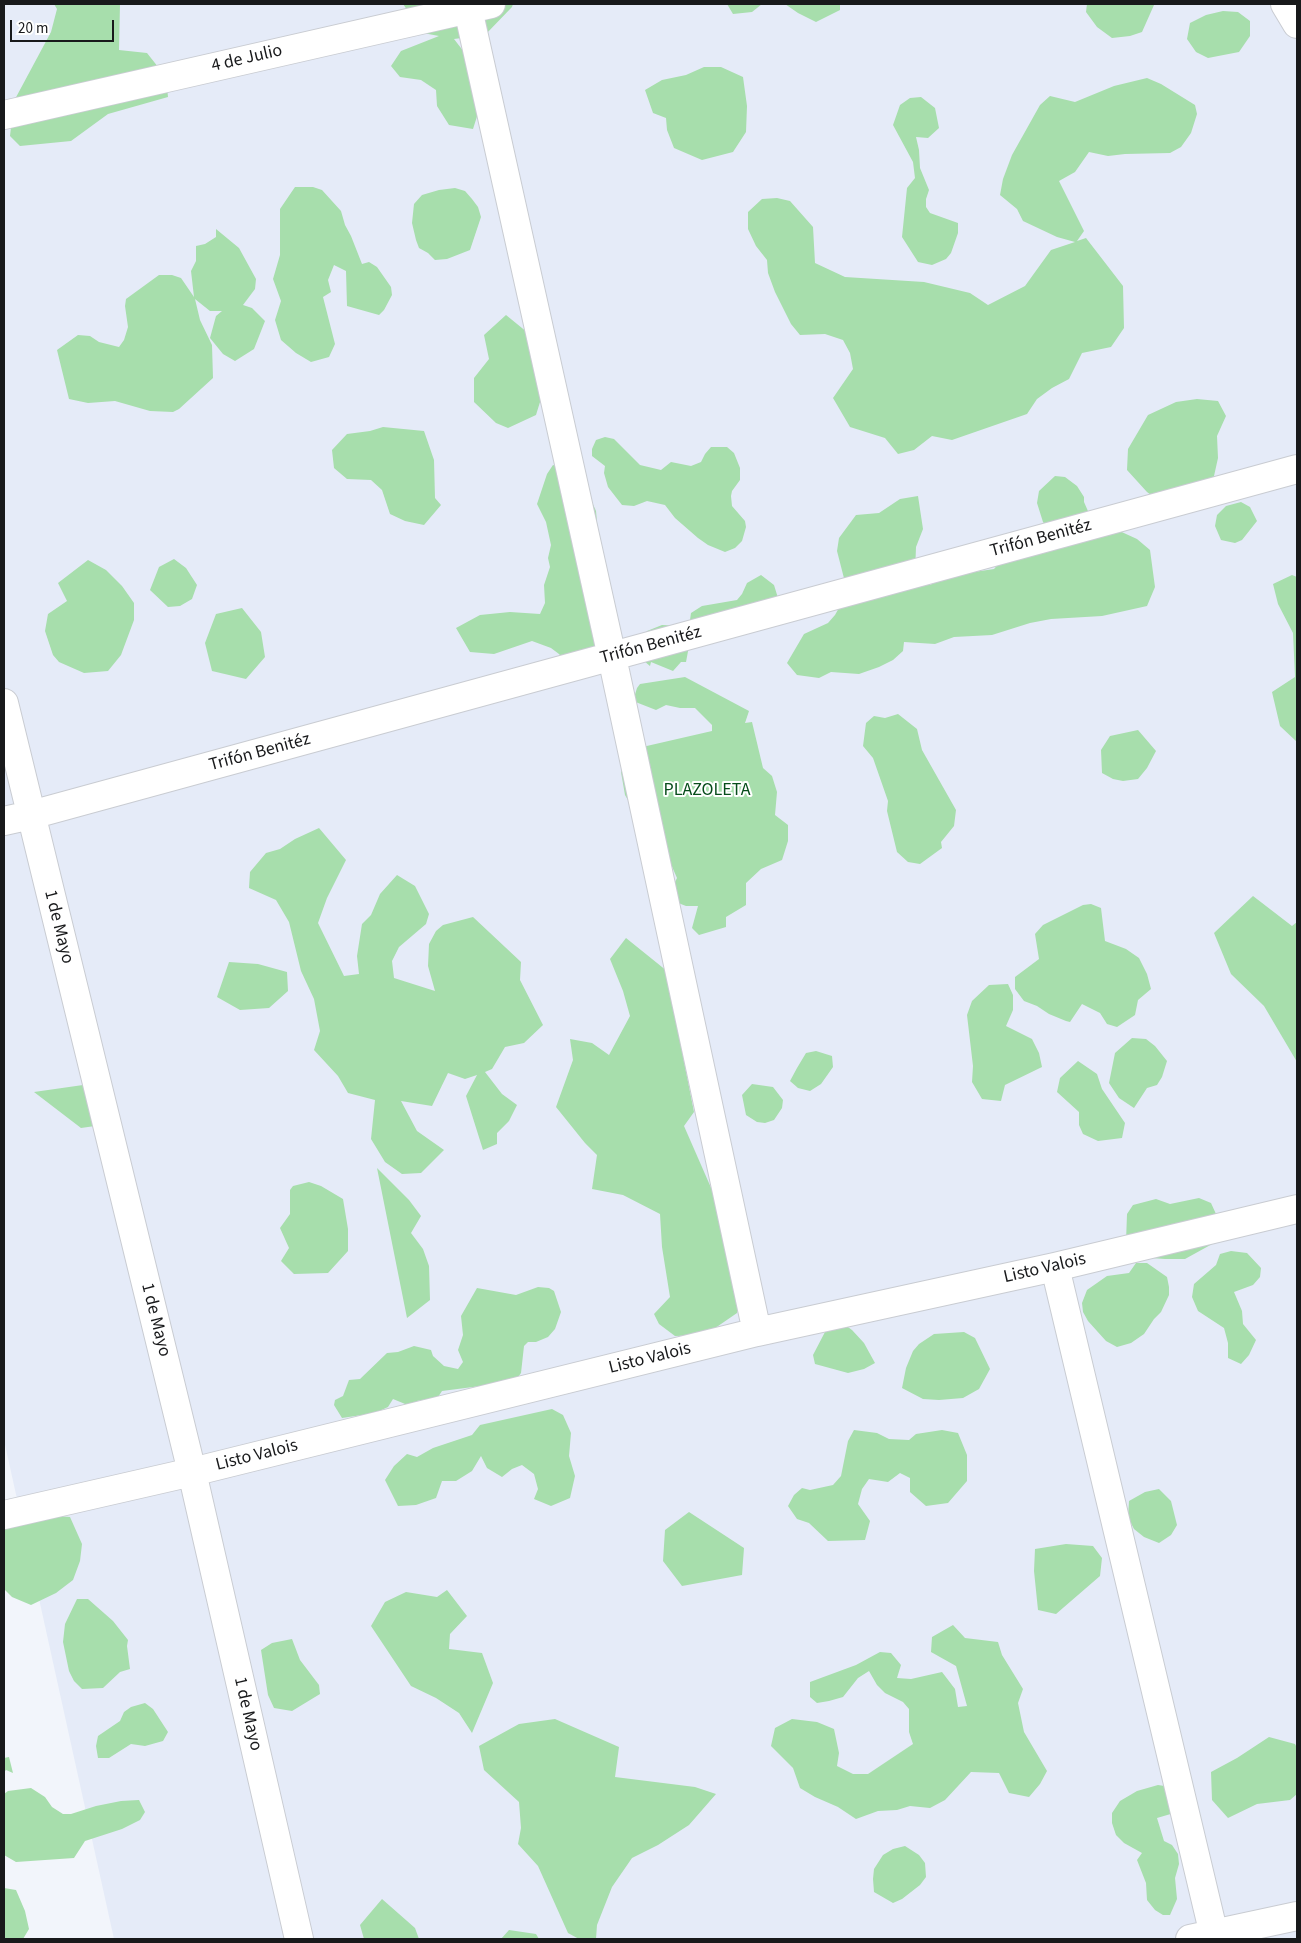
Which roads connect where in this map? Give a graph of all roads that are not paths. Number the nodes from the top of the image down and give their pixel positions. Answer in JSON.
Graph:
{"nodes":[{"id":1,"x":1285,"y":4,"type":"edge"},
{"id":2,"x":480,"y":6,"type":"edge"},
{"id":3,"x":1297,"y":24,"type":"edge"},
{"id":4,"x":4,"y":114,"type":"edge"},
{"id":5,"x":1297,"y":470,"type":"edge"},
{"id":6,"x":612,"y":657,"type":"junction"},
{"id":7,"x":4,"y":703,"type":"edge"},
{"id":8,"x":30,"y":815,"type":"junction"},
{"id":9,"x":4,"y":821,"type":"edge"},
{"id":10,"x":1297,"y":1209,"type":"edge"},
{"id":11,"x":1055,"y":1267,"type":"junction"},
{"id":12,"x":757,"y":1332,"type":"junction"},
{"id":13,"x":192,"y":1472,"type":"junction"},
{"id":14,"x":4,"y":1515,"type":"edge"},
{"id":15,"x":1297,"y":1916,"type":"edge"},
{"id":16,"x":1207,"y":1937,"type":"edge"},
{"id":17,"x":298,"y":1939,"type":"edge"}],
"edges":[{"from":1,"to":3,"type":"street"},
{"from":2,"to":4,"type":"street","name":"4 de Julio"},
{"from":2,"to":6,"type":"street"},
{"from":5,"to":6,"type":"street","name":"Trifón Benitéz"},
{"from":6,"to":8,"type":"street","name":"Trifón Benitéz"},
{"from":6,"to":12,"type":"street"},
{"from":7,"to":8,"type":"street","name":"1 de Mayo"},
{"from":8,"to":9,"type":"street","name":"Trifón Benitéz"},
{"from":8,"to":13,"type":"street","name":"1 de Mayo"},
{"from":10,"to":11,"type":"street","name":"Listo Valois"},
{"from":11,"to":12,"type":"street","name":"Listo Valois"},
{"from":11,"to":16,"type":"street"},
{"from":12,"to":13,"type":"street","name":"Listo Valois"},
{"from":13,"to":14,"type":"street","name":"Listo Valois"},
{"from":13,"to":17,"type":"street","name":"1 de Mayo"},
{"from":15,"to":16,"type":"street"}]}
